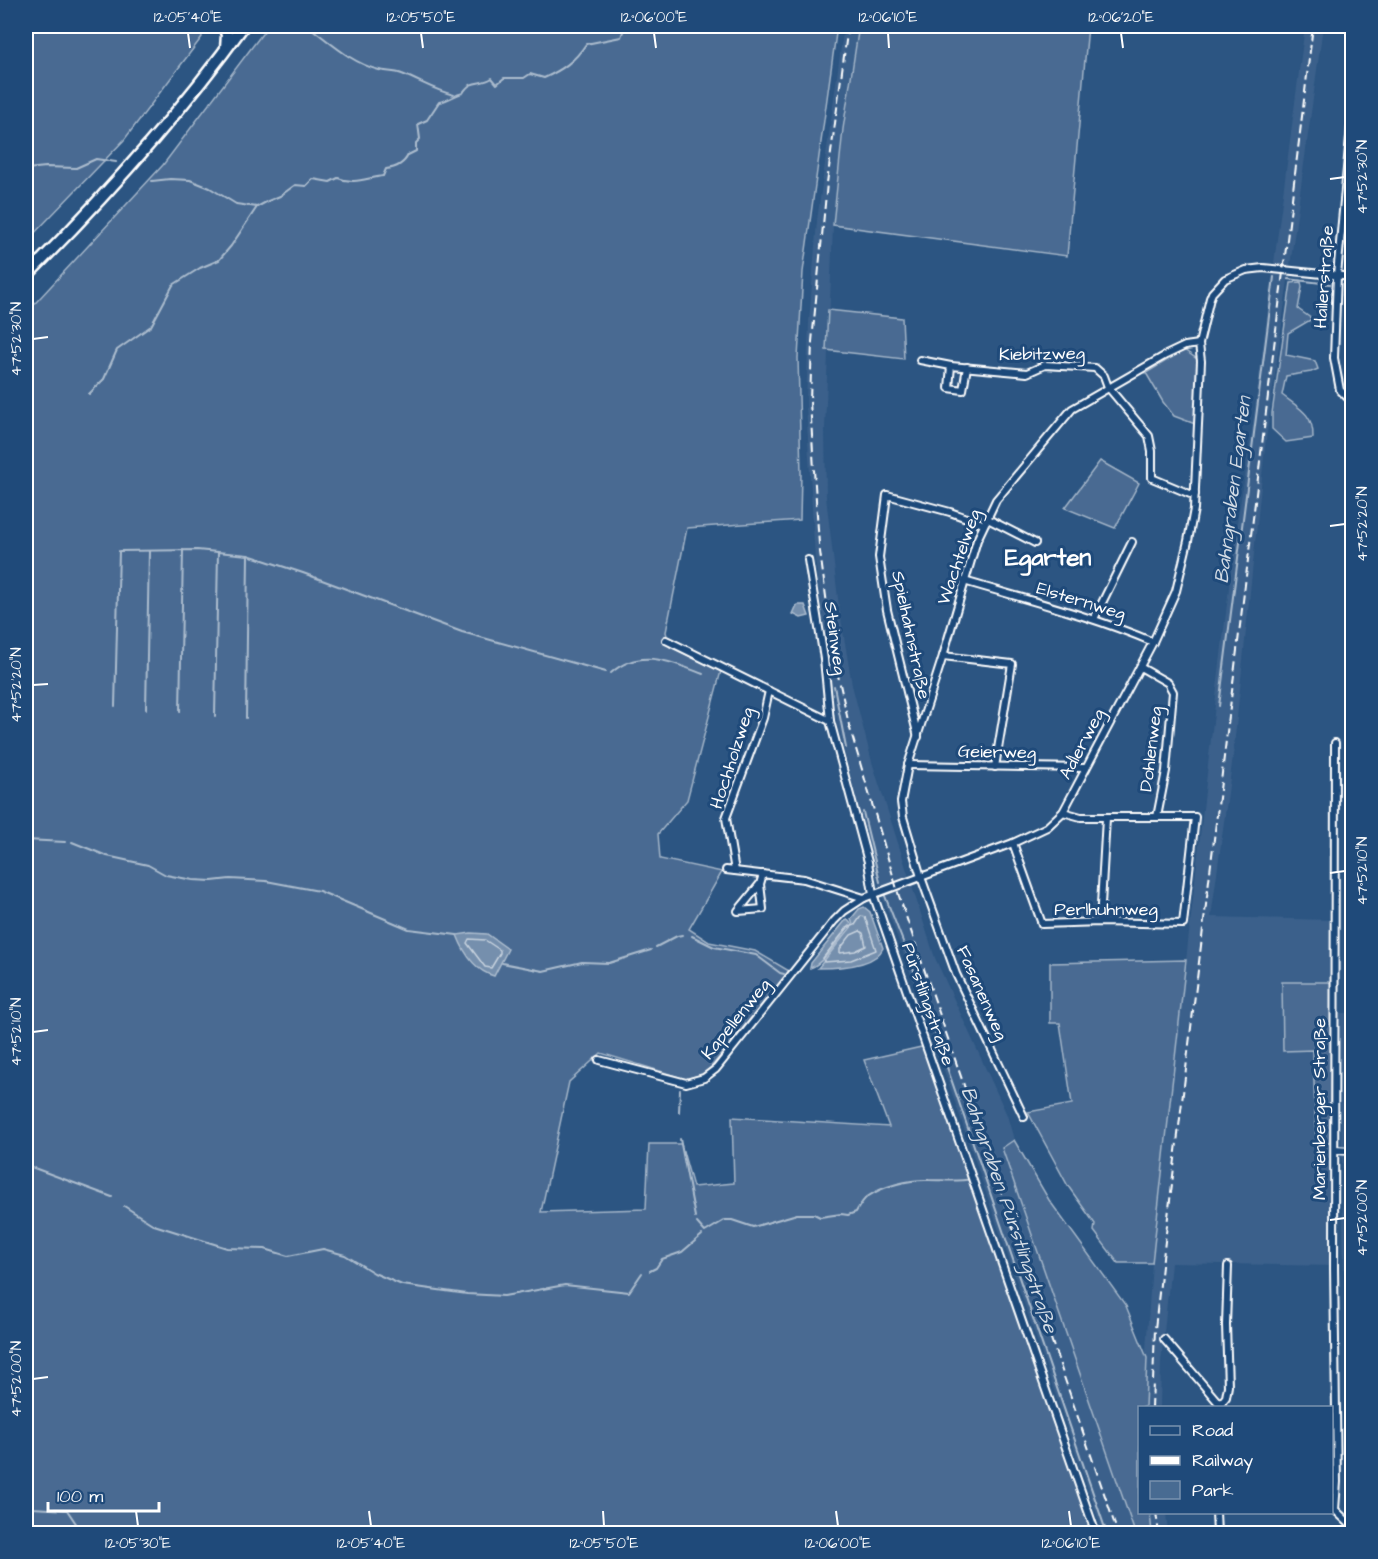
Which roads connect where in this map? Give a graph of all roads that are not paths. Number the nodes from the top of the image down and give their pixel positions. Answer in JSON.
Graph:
{"nodes":[{"id":1,"x":224,"y":26,"type":"edge"},
{"id":2,"x":243,"y":26,"type":"edge"},
{"id":3,"x":226,"y":48,"type":"junction"},
{"id":4,"x":1353,"y":115,"type":"edge"},
{"id":5,"x":1349,"y":192,"type":"edge"},
{"id":6,"x":1337,"y":275,"type":"junction"},
{"id":7,"x":26,"y":276,"type":"edge"},
{"id":8,"x":1353,"y":277,"type":"edge"},
{"id":9,"x":1199,"y":344,"type":"junction"},
{"id":10,"x":920,"y":360,"type":"dead end"},
{"id":11,"x":951,"y":366,"type":"junction"},
{"id":12,"x":967,"y":367,"type":"junction"},
{"id":13,"x":1108,"y":387,"type":"junction"},
{"id":14,"x":1353,"y":398,"type":"edge"},
{"id":15,"x":1195,"y":494,"type":"junction"},
{"id":16,"x":985,"y":521,"type":"junction"},
{"id":17,"x":1132,"y":542,"type":"dead end"},
{"id":18,"x":1035,"y":543,"type":"dead end"},
{"id":19,"x":808,"y":560,"type":"dead end"},
{"id":20,"x":964,"y":581,"type":"junction"},
{"id":21,"x":1094,"y":619,"type":"junction"},
{"id":22,"x":666,"y":640,"type":"dead end"},
{"id":23,"x":1154,"y":642,"type":"junction"},
{"id":24,"x":944,"y":656,"type":"junction"},
{"id":25,"x":1140,"y":667,"type":"junction"},
{"id":26,"x":769,"y":691,"type":"junction"},
{"id":27,"x":830,"y":721,"type":"junction"},
{"id":28,"x":918,"y":738,"type":"junction"},
{"id":29,"x":1335,"y":743,"type":"dead end"},
{"id":30,"x":908,"y":765,"type":"junction"},
{"id":31,"x":995,"y":767,"type":"junction"},
{"id":32,"x":1086,"y":768,"type":"junction"},
{"id":33,"x":1063,"y":812,"type":"junction"},
{"id":34,"x":1157,"y":817,"type":"junction"},
{"id":35,"x":1106,"y":818,"type":"junction"},
{"id":36,"x":1013,"y":843,"type":"junction"},
{"id":37,"x":726,"y":870,"type":"dead end"},
{"id":38,"x":735,"y":871,"type":"junction"},
{"id":39,"x":763,"y":874,"type":"junction"},
{"id":40,"x":921,"y":877,"type":"junction"},
{"id":41,"x":760,"y":884,"type":"junction"},
{"id":42,"x":873,"y":894,"type":"junction"},
{"id":43,"x":864,"y":898,"type":"junction"},
{"id":44,"x":1100,"y":922,"type":"junction"},
{"id":45,"x":599,"y":1060,"type":"dead end"},
{"id":46,"x":1024,"y":1117,"type":"dead end"},
{"id":47,"x":1335,"y":1150,"type":"junction"},
{"id":48,"x":1353,"y":1151,"type":"edge"},
{"id":49,"x":1228,"y":1266,"type":"dead end"},
{"id":50,"x":1164,"y":1339,"type":"dead end"},
{"id":51,"x":1220,"y":1406,"type":"edge"},
{"id":52,"x":1333,"y":1509,"type":"edge"},
{"id":53,"x":1216,"y":1514,"type":"edge"},
{"id":54,"x":1353,"y":1526,"type":"edge"},
{"id":55,"x":1096,"y":1533,"type":"edge"},
{"id":56,"x":1217,"y":1533,"type":"edge"}],
"edges":[{"from":1,"to":3,"type":"highway"},
{"from":2,"to":3,"type":"highway"},
{"from":3,"to":7,"type":"highway"},
{"from":4,"to":5,"type":"street","name":"Hailerstraße"},
{"from":5,"to":6,"type":"street","name":"Hailerstraße"},
{"from":6,"to":8,"type":"street","name":"Adlerweg"},
{"from":6,"to":9,"type":"street","name":"Adlerweg"},
{"from":6,"to":14,"type":"street","name":"Hailerstraße"},
{"from":9,"to":13,"type":"street","name":"Wachtelweg"},
{"from":9,"to":15,"type":"street","name":"Adlerweg"},
{"from":10,"to":11,"type":"street","name":"Kiebitzweg"},
{"from":11,"to":12,"type":"street","name":"Kiebitzweg"},
{"from":11,"to":12,"type":"street"},
{"from":12,"to":13,"type":"street","name":"Kiebitzweg"},
{"from":13,"to":15,"type":"street"},
{"from":13,"to":16,"type":"street","name":"Wachtelweg"},
{"from":15,"to":23,"type":"street","name":"Adlerweg"},
{"from":16,"to":18,"type":"street"},
{"from":16,"to":20,"type":"street","name":"Wachtelweg"},
{"from":16,"to":28,"type":"street","name":"Spielhahnstraße"},
{"from":17,"to":21,"type":"street"},
{"from":19,"to":27,"type":"street","name":"Steinweg"},
{"from":20,"to":21,"type":"street","name":"Elsternweg"},
{"from":20,"to":24,"type":"street","name":"Wachtelweg"},
{"from":21,"to":23,"type":"street","name":"Elsternweg"},
{"from":22,"to":26,"type":"street"},
{"from":23,"to":25,"type":"street","name":"Adlerweg"},
{"from":24,"to":28,"type":"street","name":"Wachtelweg"},
{"from":24,"to":31,"type":"street"},
{"from":25,"to":32,"type":"street","name":"Adlerweg"},
{"from":25,"to":34,"type":"street","name":"Dohlenweg"},
{"from":26,"to":27,"type":"street"},
{"from":26,"to":38,"type":"street","name":"Hochholzweg"},
{"from":27,"to":42,"type":"street","name":"Pürstlingstraße"},
{"from":28,"to":30,"type":"street","name":"Wachtelweg"},
{"from":29,"to":47,"type":"street","name":"Marienberger Straße"},
{"from":30,"to":31,"type":"street","name":"Geierweg"},
{"from":30,"to":40,"type":"street","name":"Wachtelweg"},
{"from":31,"to":32,"type":"street","name":"Geierweg"},
{"from":32,"to":33,"type":"street","name":"Adlerweg"},
{"from":33,"to":35,"type":"street"},
{"from":33,"to":36,"type":"street","name":"Adlerweg"},
{"from":34,"to":35,"type":"street"},
{"from":34,"to":44,"type":"street","name":"Perlhuhnweg"},
{"from":35,"to":44,"type":"street"},
{"from":36,"to":40,"type":"street","name":"Adlerweg"},
{"from":36,"to":44,"type":"street","name":"Perlhuhnweg"},
{"from":37,"to":38,"type":"street"},
{"from":38,"to":39,"type":"street"},
{"from":39,"to":41,"type":"street"},
{"from":39,"to":43,"type":"street"},
{"from":40,"to":42,"type":"street","name":"Adlerweg"},
{"from":40,"to":46,"type":"street","name":"Fasanenweg"},
{"from":41,"to":41,"type":"street"},
{"from":42,"to":43,"type":"street","name":"Adlerweg"},
{"from":42,"to":55,"type":"street","name":"Pürstlingstraße"},
{"from":43,"to":45,"type":"street","name":"Kapellenweg"},
{"from":47,"to":48,"type":"street"},
{"from":47,"to":52,"type":"street","name":"Marienberger Straße"},
{"from":49,"to":51,"type":"street"},
{"from":50,"to":51,"type":"street"},
{"from":52,"to":54,"type":"street"},
{"from":53,"to":56,"type":"street"}]}
